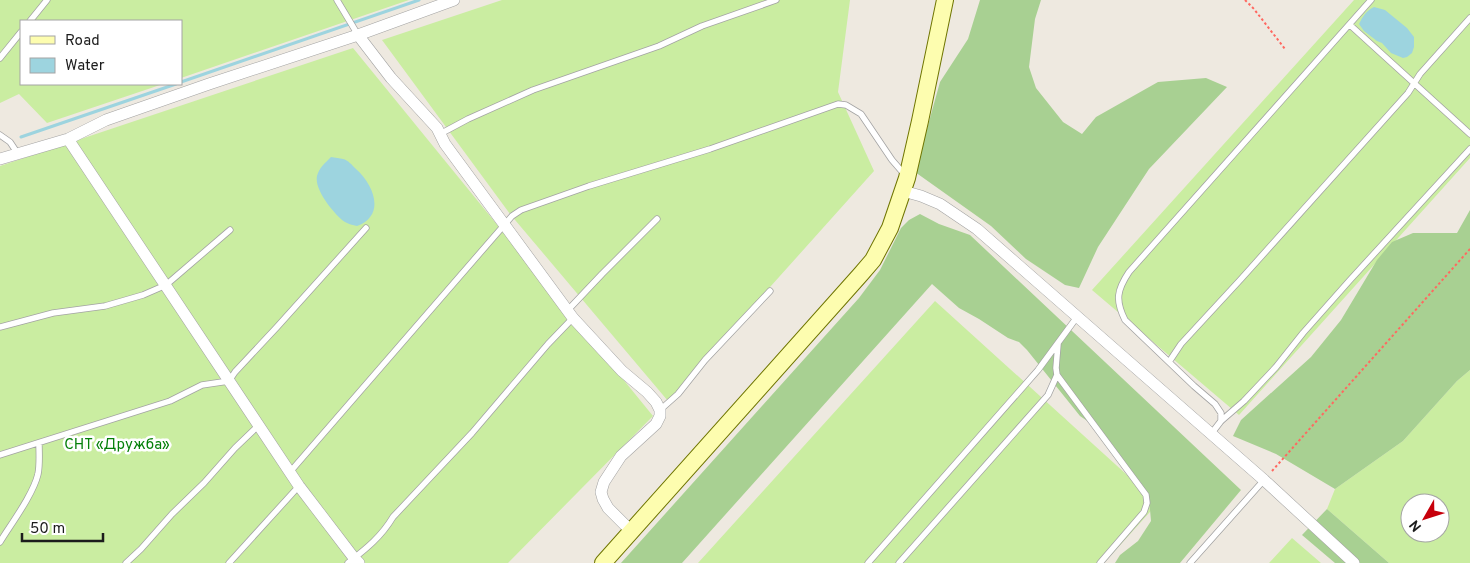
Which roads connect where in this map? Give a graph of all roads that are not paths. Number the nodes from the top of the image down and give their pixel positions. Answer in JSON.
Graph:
{"nodes":[{"id":1,"x":47,"y":0,"type":"edge"},
{"id":2,"x":337,"y":0,"type":"edge"},
{"id":3,"x":454,"y":0,"type":"edge"},
{"id":4,"x":776,"y":0,"type":"edge"},
{"id":5,"x":945,"y":0,"type":"edge"},
{"id":6,"x":1371,"y":0,"type":"edge"},
{"id":7,"x":1470,"y":18,"type":"edge"},
{"id":8,"x":31,"y":20,"type":"edge"},
{"id":9,"x":1350,"y":25,"type":"junction"},
{"id":10,"x":357,"y":32,"type":"junction"},
{"id":11,"x":20,"y":33,"type":"edge"},
{"id":12,"x":0,"y":58,"type":"edge"},
{"id":13,"x":1414,"y":84,"type":"junction"},
{"id":14,"x":440,"y":134,"type":"junction"},
{"id":15,"x":1470,"y":134,"type":"edge"},
{"id":16,"x":0,"y":136,"type":"edge"},
{"id":17,"x":68,"y":139,"type":"junction"},
{"id":18,"x":1470,"y":149,"type":"edge"},
{"id":19,"x":18,"y":154,"type":"junction"},
{"id":20,"x":0,"y":159,"type":"edge"},
{"id":21,"x":905,"y":184,"type":"junction"},
{"id":22,"x":657,"y":219,"type":"dead end"},
{"id":23,"x":505,"y":226,"type":"junction"},
{"id":24,"x":366,"y":228,"type":"dead end"},
{"id":25,"x":230,"y":230,"type":"dead end"},
{"id":26,"x":166,"y":285,"type":"junction"},
{"id":27,"x":770,"y":291,"type":"dead end"},
{"id":28,"x":570,"y":315,"type":"junction"},
{"id":29,"x":1077,"y":317,"type":"junction"},
{"id":30,"x":0,"y":327,"type":"edge"},
{"id":31,"x":1058,"y":343,"type":"junction"},
{"id":32,"x":1169,"y":362,"type":"junction"},
{"id":33,"x":1057,"y":375,"type":"junction"},
{"id":34,"x":229,"y":381,"type":"junction"},
{"id":35,"x":660,"y":410,"type":"junction"},
{"id":36,"x":1221,"y":421,"type":"junction"},
{"id":37,"x":259,"y":425,"type":"junction"},
{"id":38,"x":1211,"y":434,"type":"junction"},
{"id":39,"x":39,"y":443,"type":"junction"},
{"id":40,"x":0,"y":455,"type":"edge"},
{"id":41,"x":290,"y":472,"type":"junction"},
{"id":42,"x":1264,"y":480,"type":"junction"},
{"id":43,"x":299,"y":486,"type":"junction"},
{"id":44,"x":631,"y":531,"type":"junction"},
{"id":45,"x":0,"y":542,"type":"edge"},
{"id":46,"x":354,"y":561,"type":"edge"},
{"id":47,"x":1351,"y":562,"type":"edge"},
{"id":48,"x":126,"y":563,"type":"edge"},
{"id":49,"x":229,"y":563,"type":"edge"},
{"id":50,"x":603,"y":563,"type":"edge"},
{"id":51,"x":868,"y":563,"type":"edge"},
{"id":52,"x":899,"y":563,"type":"edge"},
{"id":53,"x":1100,"y":563,"type":"edge"},
{"id":54,"x":1190,"y":563,"type":"edge"}],
"edges":[{"from":1,"to":8,"type":"lane"},
{"from":2,"to":10,"type":"lane"},
{"from":3,"to":10,"type":"street"},
{"from":4,"to":14,"type":"lane"},
{"from":5,"to":21,"type":"street"},
{"from":6,"to":9,"type":"lane"},
{"from":7,"to":13,"type":"lane"},
{"from":9,"to":13,"type":"lane"},
{"from":9,"to":32,"type":"lane"},
{"from":10,"to":14,"type":"street"},
{"from":10,"to":17,"type":"street"},
{"from":11,"to":12,"type":"lane"},
{"from":13,"to":15,"type":"lane"},
{"from":13,"to":32,"type":"lane"},
{"from":14,"to":23,"type":"street"},
{"from":16,"to":19,"type":"lane"},
{"from":17,"to":19,"type":"street"},
{"from":17,"to":26,"type":"street"},
{"from":18,"to":36,"type":"lane"},
{"from":19,"to":20,"type":"street"},
{"from":21,"to":23,"type":"lane"},
{"from":21,"to":29,"type":"street"},
{"from":21,"to":44,"type":"street"},
{"from":22,"to":28,"type":"lane"},
{"from":23,"to":28,"type":"street"},
{"from":23,"to":41,"type":"lane"},
{"from":24,"to":34,"type":"lane"},
{"from":25,"to":26,"type":"lane"},
{"from":26,"to":30,"type":"lane"},
{"from":26,"to":34,"type":"street"},
{"from":27,"to":35,"type":"lane"},
{"from":28,"to":35,"type":"street"},
{"from":28,"to":46,"type":"lane"},
{"from":29,"to":31,"type":"lane"},
{"from":29,"to":38,"type":"street"},
{"from":31,"to":33,"type":"lane"},
{"from":31,"to":51,"type":"lane"},
{"from":32,"to":36,"type":"lane"},
{"from":33,"to":52,"type":"lane"},
{"from":33,"to":53,"type":"lane"},
{"from":34,"to":37,"type":"street"},
{"from":34,"to":39,"type":"lane"},
{"from":35,"to":44,"type":"street"},
{"from":36,"to":38,"type":"lane"},
{"from":37,"to":41,"type":"street"},
{"from":37,"to":48,"type":"lane"},
{"from":38,"to":42,"type":"street"},
{"from":39,"to":40,"type":"lane"},
{"from":39,"to":45,"type":"lane"},
{"from":41,"to":43,"type":"street"},
{"from":42,"to":47,"type":"street"},
{"from":42,"to":54,"type":"lane"},
{"from":43,"to":46,"type":"street"},
{"from":43,"to":49,"type":"lane"},
{"from":44,"to":50,"type":"street"}]}
